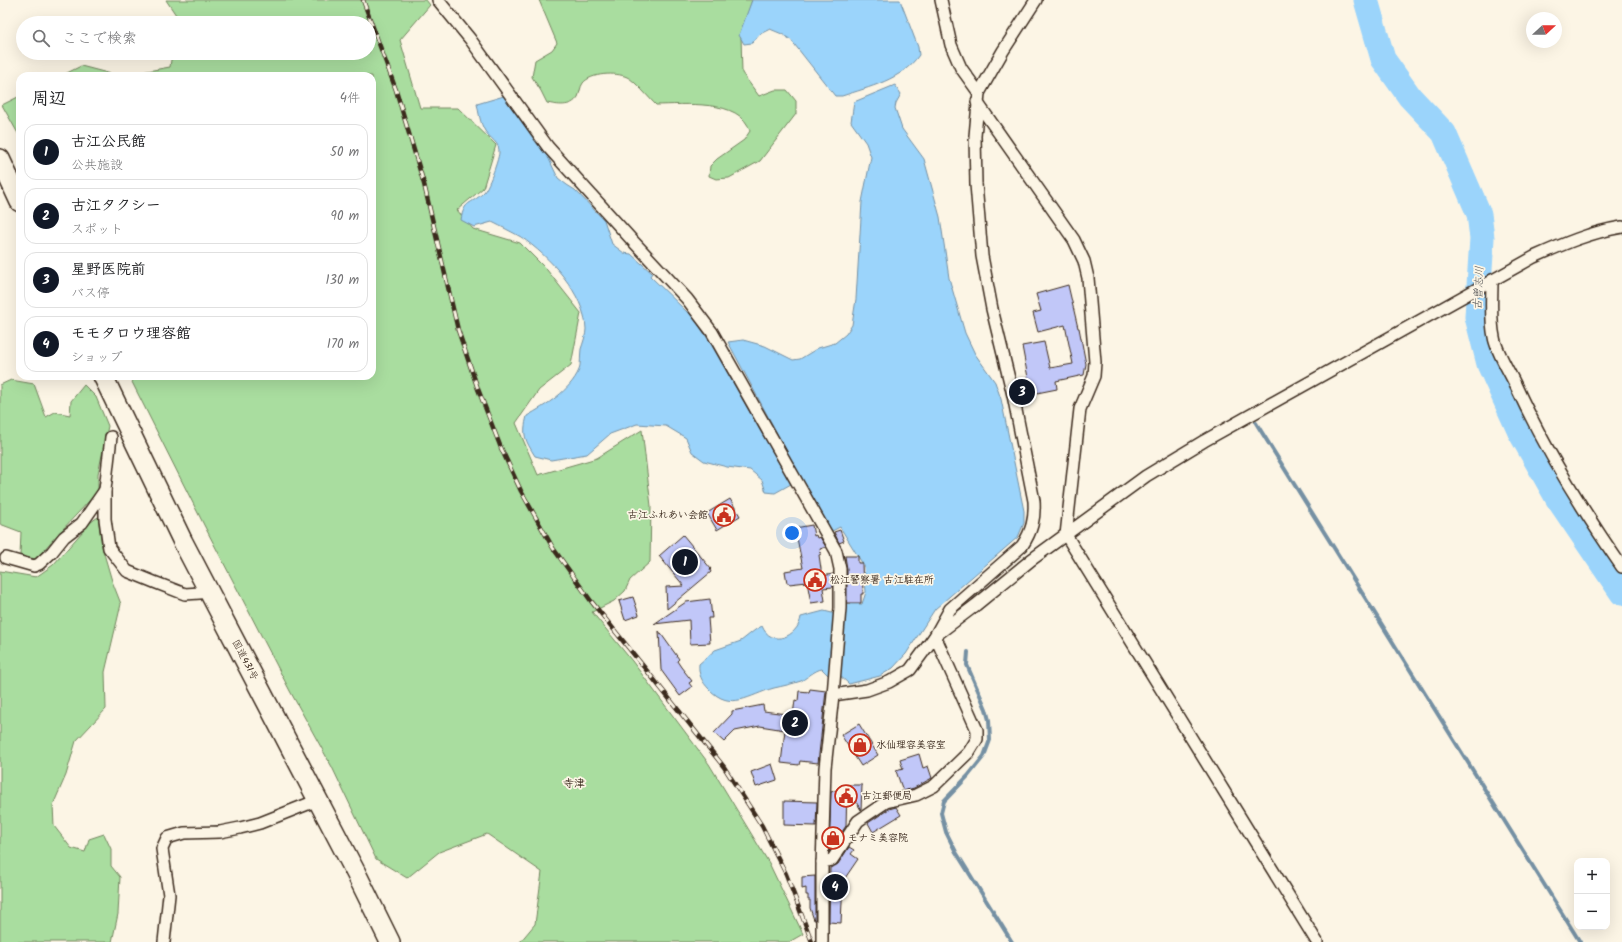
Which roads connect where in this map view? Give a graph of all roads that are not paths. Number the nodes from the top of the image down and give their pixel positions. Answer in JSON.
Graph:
{"nodes":[{"id":1,"x":438,"y":0,"type":"edge"},
{"id":2,"x":941,"y":0,"type":"edge"},
{"id":3,"x":1036,"y":0,"type":"edge"},
{"id":4,"x":978,"y":98,"type":"junction"},
{"id":5,"x":0,"y":159,"type":"edge"},
{"id":6,"x":16,"y":193,"type":"edge"},
{"id":7,"x":1622,"y":227,"type":"edge"},
{"id":8,"x":1489,"y":281,"type":"junction"},
{"id":9,"x":105,"y":380,"type":"edge"},
{"id":10,"x":111,"y":437,"type":"dead end"},
{"id":11,"x":105,"y":490,"type":"junction"},
{"id":12,"x":1066,"y":535,"type":"junction"},
{"id":13,"x":6,"y":558,"type":"dead end"},
{"id":14,"x":1622,"y":567,"type":"edge"},
{"id":15,"x":207,"y":588,"type":"junction"},
{"id":16,"x":935,"y":636,"type":"junction"},
{"id":17,"x":833,"y":695,"type":"junction"},
{"id":18,"x":318,"y":800,"type":"junction"},
{"id":19,"x":822,"y":862,"type":"junction"},
{"id":20,"x":164,"y":942,"type":"edge"},
{"id":21,"x":390,"y":942,"type":"edge"},
{"id":22,"x":822,"y":942,"type":"edge"},
{"id":23,"x":1317,"y":942,"type":"edge"}],
"edges":[{"from":1,"to":17,"type":"street"},
{"from":2,"to":4,"type":"street"},
{"from":3,"to":4,"type":"street"},
{"from":4,"to":12,"type":"street"},
{"from":4,"to":16,"type":"street"},
{"from":5,"to":6,"type":"highway"},
{"from":7,"to":8,"type":"street"},
{"from":8,"to":12,"type":"street"},
{"from":8,"to":14,"type":"street"},
{"from":9,"to":15,"type":"highway","name":"国道431号"},
{"from":10,"to":11,"type":"street"},
{"from":11,"to":13,"type":"street"},
{"from":11,"to":15,"type":"street"},
{"from":12,"to":16,"type":"street"},
{"from":12,"to":23,"type":"street"},
{"from":15,"to":18,"type":"highway","name":"国道431号"},
{"from":16,"to":17,"type":"street"},
{"from":16,"to":19,"type":"street"},
{"from":17,"to":19,"type":"street"},
{"from":18,"to":20,"type":"street"},
{"from":18,"to":21,"type":"highway","name":"国道431号"},
{"from":19,"to":22,"type":"street"}]}
